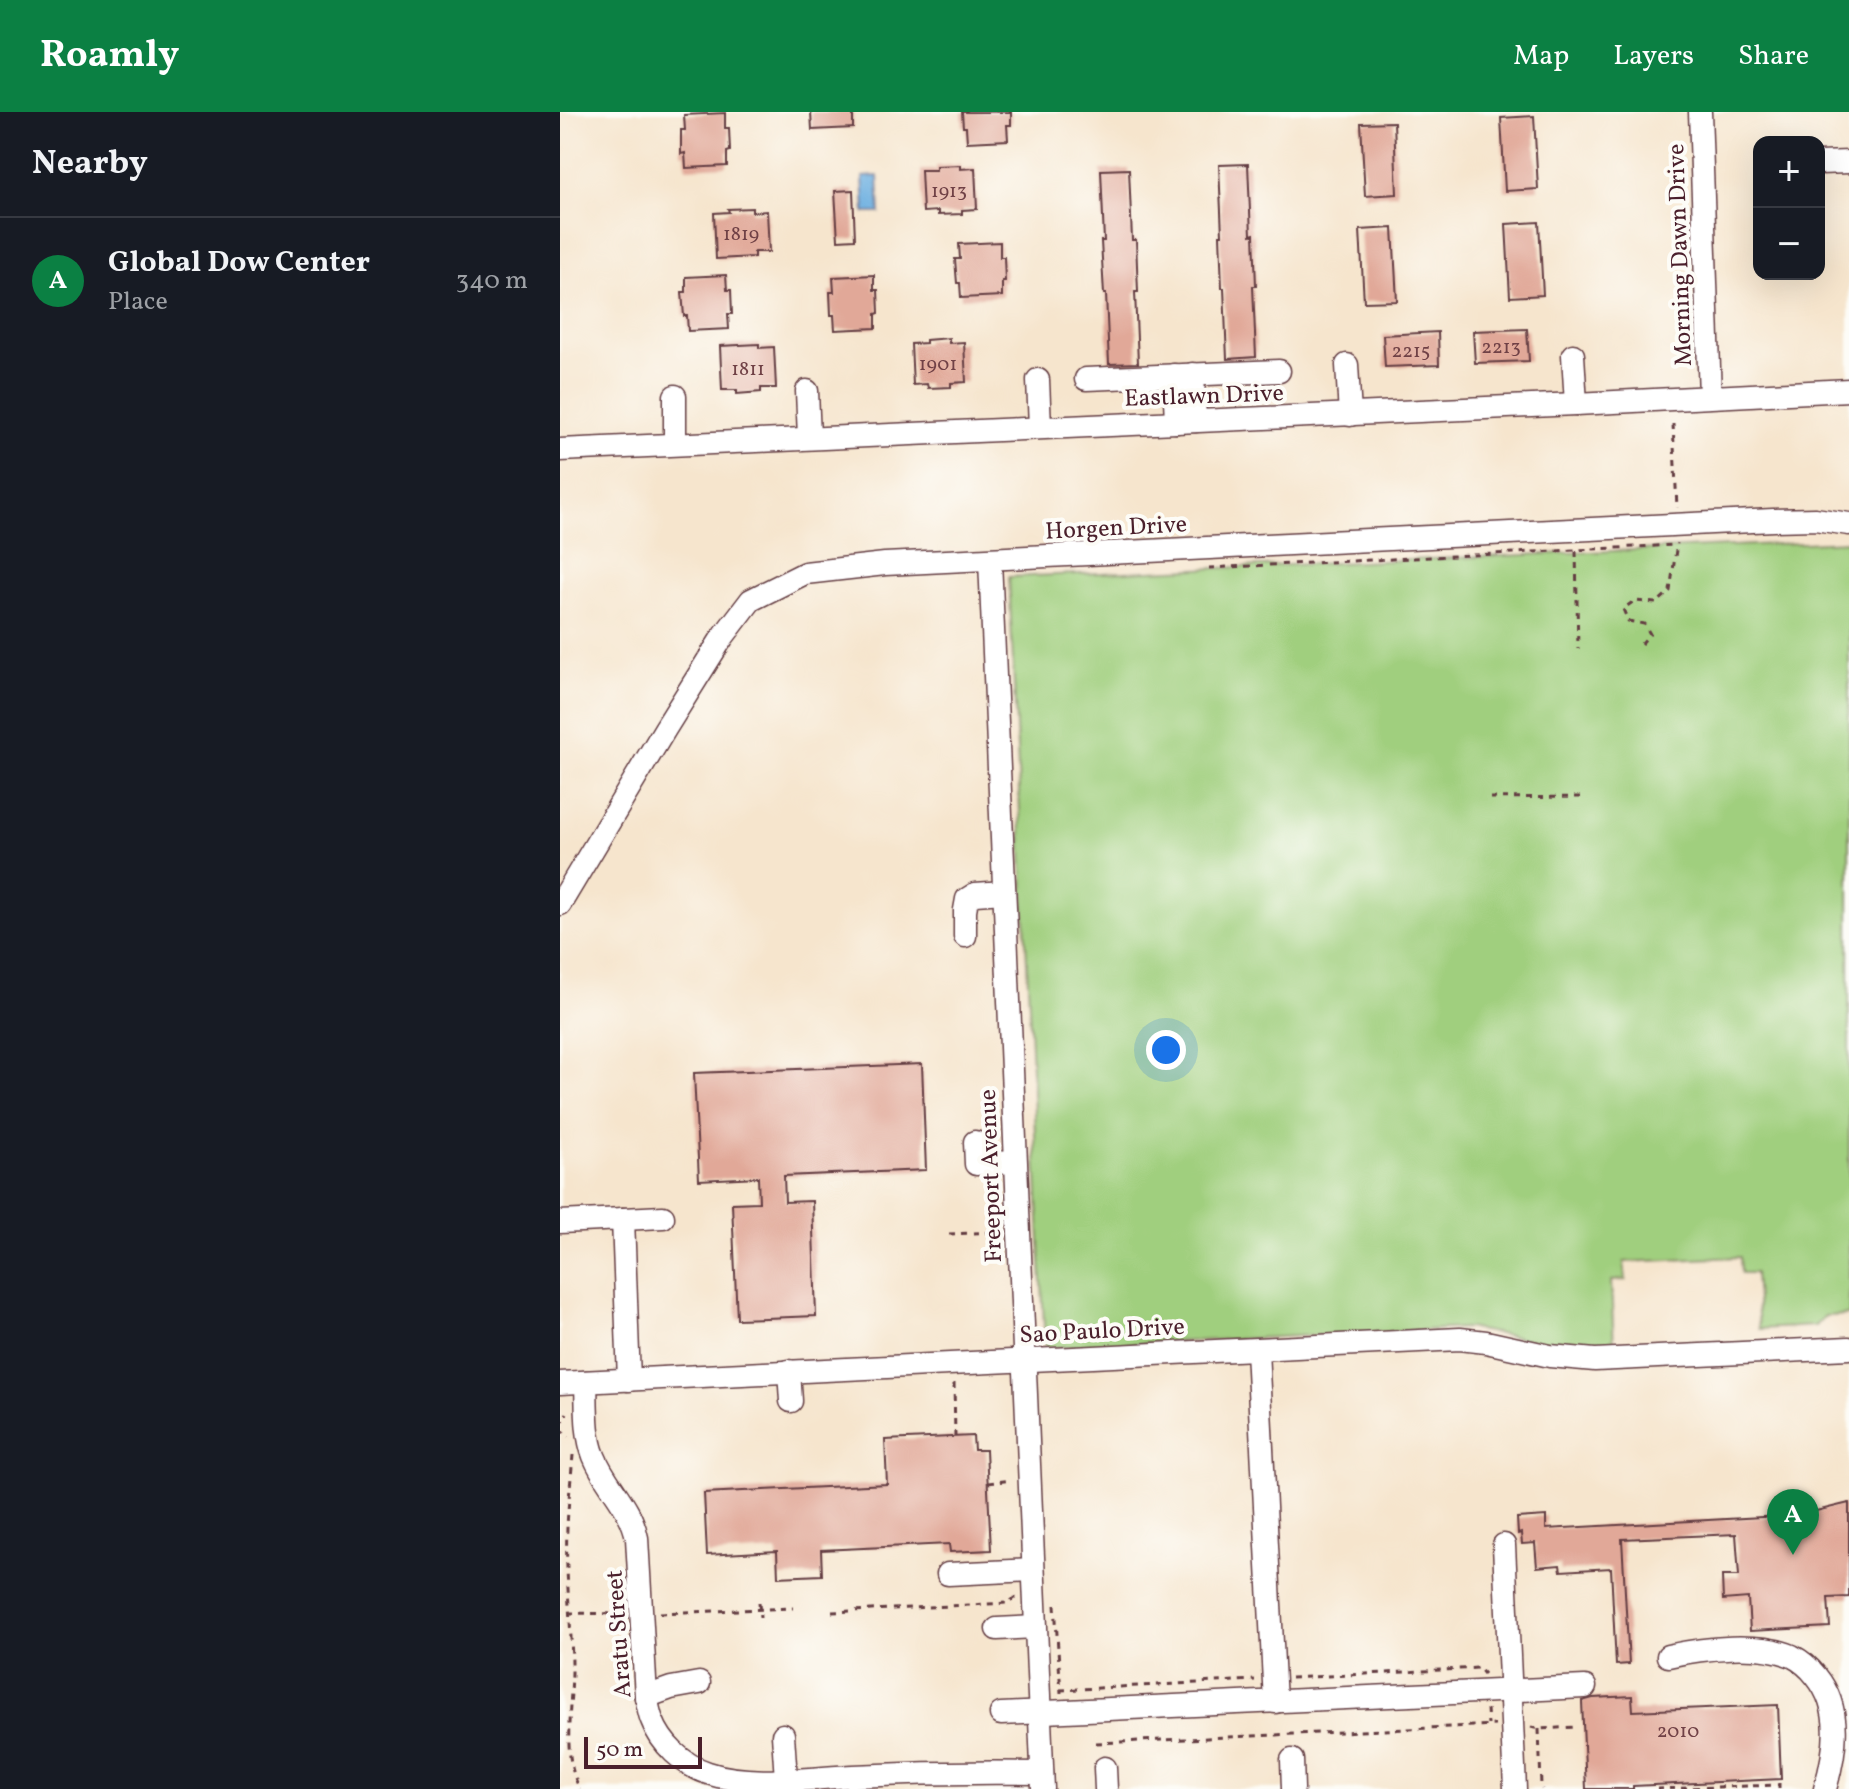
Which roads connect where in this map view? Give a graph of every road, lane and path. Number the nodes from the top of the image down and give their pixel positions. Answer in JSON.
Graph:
{"nodes":[{"id":1,"x":1700,"y":112,"type":"edge"},
{"id":2,"x":1849,"y":162,"type":"edge"},
{"id":3,"x":1825,"y":163,"type":"edge"},
{"id":4,"x":1573,"y":355,"type":"dead end"},
{"id":5,"x":1347,"y":365,"type":"dead end"},
{"id":6,"x":1279,"y":371,"type":"dead end"},
{"id":7,"x":1184,"y":375,"type":"junction"},
{"id":8,"x":1086,"y":379,"type":"dead end"},
{"id":9,"x":1038,"y":380,"type":"dead end"},
{"id":10,"x":1849,"y":390,"type":"edge"},
{"id":11,"x":807,"y":391,"type":"dead end"},
{"id":12,"x":675,"y":396,"type":"dead end"},
{"id":13,"x":1710,"y":396,"type":"junction"},
{"id":14,"x":1576,"y":404,"type":"junction"},
{"id":15,"x":1350,"y":415,"type":"junction"},
{"id":16,"x":1185,"y":421,"type":"junction"},
{"id":17,"x":1673,"y":424,"type":"dead end"},
{"id":18,"x":1040,"y":427,"type":"junction"},
{"id":19,"x":809,"y":437,"type":"junction"},
{"id":20,"x":675,"y":444,"type":"junction"},
{"id":21,"x":560,"y":450,"type":"edge"},
{"id":22,"x":1849,"y":524,"type":"edge"},
{"id":23,"x":1677,"y":535,"type":"junction"},
{"id":24,"x":1576,"y":551,"type":"junction"},
{"id":25,"x":990,"y":560,"type":"junction"},
{"id":26,"x":1207,"y":568,"type":"dead end"},
{"id":27,"x":1641,"y":644,"type":"dead end"},
{"id":28,"x":1578,"y":649,"type":"dead end"},
{"id":29,"x":1584,"y":797,"type":"dead end"},
{"id":30,"x":1490,"y":798,"type":"dead end"},
{"id":31,"x":1004,"y":892,"type":"junction"},
{"id":32,"x":560,"y":904,"type":"edge"},
{"id":33,"x":965,"y":936,"type":"dead end"},
{"id":34,"x":975,"y":1142,"type":"dead end"},
{"id":35,"x":1015,"y":1162,"type":"junction"},
{"id":36,"x":990,"y":1172,"type":"dead end"},
{"id":37,"x":663,"y":1217,"type":"dead end"},
{"id":38,"x":623,"y":1219,"type":"junction"},
{"id":39,"x":560,"y":1222,"type":"edge"},
{"id":40,"x":1018,"y":1231,"type":"junction"},
{"id":41,"x":992,"y":1232,"type":"junction"},
{"id":42,"x":949,"y":1234,"type":"dead end"},
{"id":43,"x":1849,"y":1348,"type":"edge"},
{"id":44,"x":1257,"y":1350,"type":"junction"},
{"id":45,"x":1024,"y":1360,"type":"junction"},
{"id":46,"x":954,"y":1363,"type":"junction"},
{"id":47,"x":789,"y":1371,"type":"junction"},
{"id":48,"x":629,"y":1380,"type":"junction"},
{"id":49,"x":586,"y":1382,"type":"junction"},
{"id":50,"x":560,"y":1383,"type":"edge"},
{"id":51,"x":791,"y":1401,"type":"dead end"},
{"id":52,"x":560,"y":1429,"type":"edge"},
{"id":53,"x":955,"y":1437,"type":"dead end"},
{"id":54,"x":571,"y":1439,"type":"dead end"},
{"id":55,"x":572,"y":1447,"type":"dead end"},
{"id":56,"x":1504,"y":1545,"type":"dead end"},
{"id":57,"x":1024,"y":1570,"type":"junction"},
{"id":58,"x":948,"y":1574,"type":"dead end"},
{"id":59,"x":759,"y":1602,"type":"dead end"},
{"id":60,"x":793,"y":1608,"type":"dead end"},
{"id":61,"x":759,"y":1609,"type":"junction"},
{"id":62,"x":832,"y":1612,"type":"dead end"},
{"id":63,"x":568,"y":1613,"type":"junction"},
{"id":64,"x":642,"y":1614,"type":"junction"},
{"id":65,"x":760,"y":1618,"type":"dead end"},
{"id":66,"x":1035,"y":1627,"type":"junction"},
{"id":67,"x":997,"y":1629,"type":"dead end"},
{"id":68,"x":1668,"y":1656,"type":"dead end"},
{"id":69,"x":699,"y":1683,"type":"dead end"},
{"id":70,"x":1585,"y":1687,"type":"dead end"},
{"id":71,"x":1511,"y":1691,"type":"junction"},
{"id":72,"x":646,"y":1697,"type":"junction"},
{"id":73,"x":1275,"y":1702,"type":"junction"},
{"id":74,"x":1039,"y":1712,"type":"junction"},
{"id":75,"x":1001,"y":1714,"type":"dead end"},
{"id":76,"x":1513,"y":1725,"type":"junction"},
{"id":77,"x":1577,"y":1727,"type":"dead end"},
{"id":78,"x":1539,"y":1729,"type":"junction"},
{"id":79,"x":783,"y":1735,"type":"dead end"},
{"id":80,"x":1096,"y":1743,"type":"dead end"},
{"id":81,"x":1292,"y":1760,"type":"dead end"},
{"id":82,"x":786,"y":1779,"type":"junction"},
{"id":83,"x":1042,"y":1781,"type":"edge"},
{"id":84,"x":1779,"y":1785,"type":"edge"},
{"id":85,"x":580,"y":1789,"type":"edge"},
{"id":86,"x":1293,"y":1789,"type":"edge"},
{"id":87,"x":1515,"y":1789,"type":"edge"},
{"id":88,"x":1542,"y":1789,"type":"edge"},
{"id":89,"x":1657,"y":1789,"type":"edge"},
{"id":90,"x":1825,"y":1789,"type":"edge"}],
"edges":[{"from":1,"to":13,"type":"street","name":"Morning Dawn Drive"},
{"from":2,"to":3,"type":"street"},
{"from":4,"to":14,"type":"street"},
{"from":5,"to":15,"type":"street"},
{"from":6,"to":7,"type":"street"},
{"from":7,"to":8,"type":"street"},
{"from":7,"to":16,"type":"street"},
{"from":9,"to":18,"type":"street"},
{"from":10,"to":13,"type":"street","name":"Eastlawn Drive"},
{"from":11,"to":19,"type":"street"},
{"from":12,"to":20,"type":"street"},
{"from":13,"to":14,"type":"street","name":"Eastlawn Drive"},
{"from":14,"to":15,"type":"street","name":"Eastlawn Drive"},
{"from":15,"to":16,"type":"street","name":"Eastlawn Drive"},
{"from":16,"to":18,"type":"street","name":"Eastlawn Drive"},
{"from":17,"to":23,"type":"path"},
{"from":18,"to":19,"type":"street","name":"Eastlawn Drive"},
{"from":19,"to":20,"type":"street","name":"Eastlawn Drive"},
{"from":20,"to":21,"type":"street","name":"Eastlawn Drive"},
{"from":22,"to":23,"type":"street","name":"Horgen Drive"},
{"from":23,"to":24,"type":"path"},
{"from":23,"to":25,"type":"street","name":"Horgen Drive"},
{"from":23,"to":27,"type":"path"},
{"from":24,"to":26,"type":"path"},
{"from":24,"to":28,"type":"path"},
{"from":25,"to":31,"type":"street","name":"Freeport Avenue"},
{"from":25,"to":32,"type":"street","name":"Horgen Drive"},
{"from":29,"to":30,"type":"path"},
{"from":31,"to":33,"type":"street"},
{"from":31,"to":35,"type":"street","name":"Freeport Avenue"},
{"from":34,"to":35,"type":"street"},
{"from":35,"to":40,"type":"street","name":"Freeport Avenue"},
{"from":36,"to":41,"type":"path"},
{"from":37,"to":38,"type":"street"},
{"from":38,"to":39,"type":"street"},
{"from":38,"to":48,"type":"street"},
{"from":40,"to":41,"type":"path"},
{"from":40,"to":45,"type":"street","name":"Freeport Avenue"},
{"from":41,"to":42,"type":"path"},
{"from":43,"to":44,"type":"street","name":"Sao Paulo Drive"},
{"from":44,"to":45,"type":"street","name":"Sao Paulo Drive"},
{"from":44,"to":73,"type":"street"},
{"from":45,"to":46,"type":"street","name":"Sao Paulo Drive"},
{"from":45,"to":57,"type":"street","name":"Freeport Avenue"},
{"from":46,"to":47,"type":"street","name":"Sao Paulo Drive"},
{"from":46,"to":53,"type":"path"},
{"from":47,"to":48,"type":"street","name":"Sao Paulo Drive"},
{"from":47,"to":51,"type":"street"},
{"from":48,"to":49,"type":"street","name":"Sao Paulo Drive"},
{"from":49,"to":50,"type":"street","name":"Sao Paulo Drive"},
{"from":49,"to":64,"type":"street","name":"Aratu Street"},
{"from":52,"to":54,"type":"path"},
{"from":55,"to":63,"type":"path"},
{"from":56,"to":71,"type":"street"},
{"from":57,"to":58,"type":"street"},
{"from":57,"to":62,"type":"path"},
{"from":57,"to":66,"type":"street","name":"Freeport Avenue"},
{"from":59,"to":61,"type":"path"},
{"from":60,"to":61,"type":"path"},
{"from":61,"to":64,"type":"path"},
{"from":61,"to":65,"type":"path"},
{"from":63,"to":64,"type":"path"},
{"from":63,"to":85,"type":"path"},
{"from":64,"to":72,"type":"street","name":"Aratu Street"},
{"from":66,"to":67,"type":"street"},
{"from":66,"to":74,"type":"street","name":"Freeport Avenue"},
{"from":68,"to":90,"type":"street"},
{"from":69,"to":72,"type":"street"},
{"from":70,"to":71,"type":"street"},
{"from":71,"to":73,"type":"street"},
{"from":71,"to":76,"type":"street"},
{"from":72,"to":82,"type":"street","name":"Aratu Street"},
{"from":73,"to":74,"type":"street"},
{"from":74,"to":75,"type":"street"},
{"from":74,"to":83,"type":"street","name":"Freeport Avenue"},
{"from":76,"to":78,"type":"path"},
{"from":76,"to":80,"type":"path"},
{"from":76,"to":87,"type":"street"},
{"from":77,"to":78,"type":"path"},
{"from":78,"to":88,"type":"path"},
{"from":79,"to":82,"type":"street"},
{"from":81,"to":86,"type":"street"},
{"from":82,"to":83,"type":"street","name":"Aratu Street"},
{"from":84,"to":89,"type":"path"}]}
